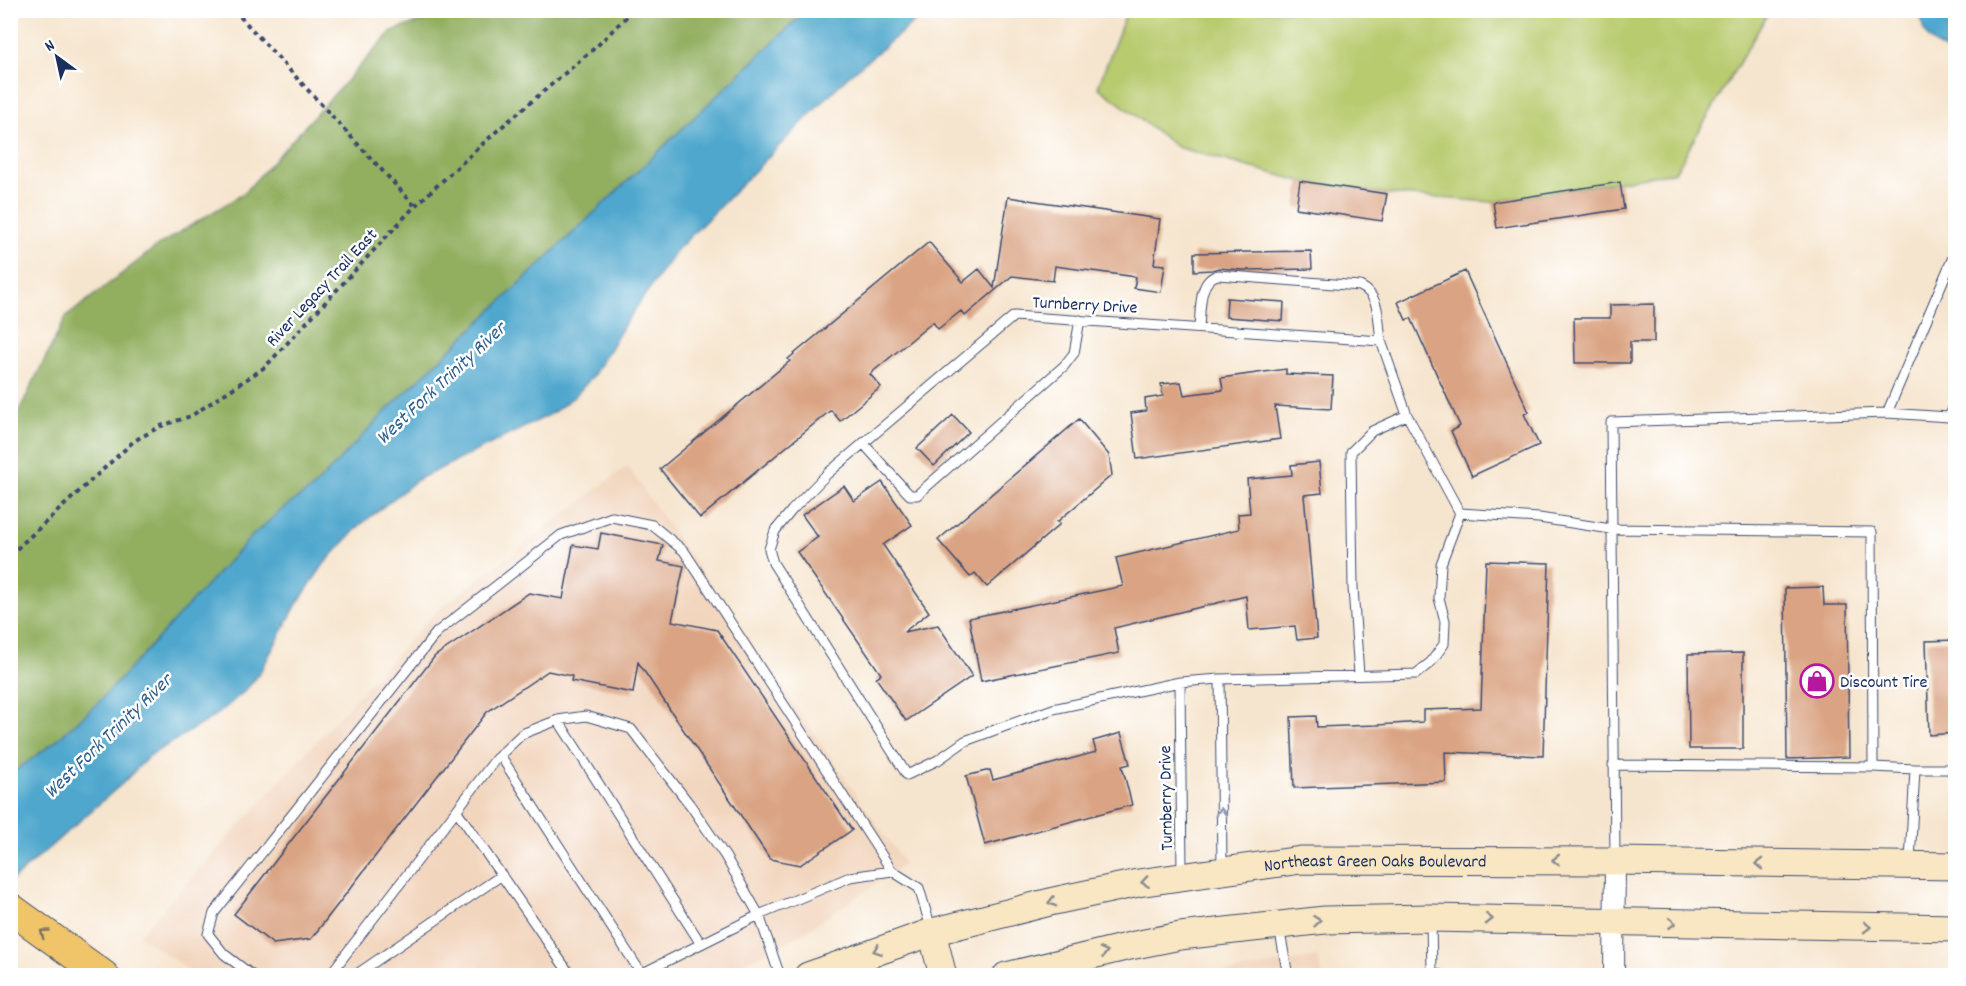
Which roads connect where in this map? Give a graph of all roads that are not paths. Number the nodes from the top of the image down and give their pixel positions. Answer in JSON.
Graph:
{"nodes":[{"id":1,"x":1956,"y":250,"type":"edge"},
{"id":2,"x":1080,"y":320,"type":"junction"},
{"id":3,"x":1199,"y":327,"type":"junction"},
{"id":4,"x":1381,"y":341,"type":"junction"},
{"id":5,"x":1956,"y":403,"type":"edge"},
{"id":6,"x":1887,"y":413,"type":"junction"},
{"id":7,"x":1407,"y":415,"type":"junction"},
{"id":8,"x":863,"y":443,"type":"junction"},
{"id":9,"x":1460,"y":513,"type":"junction"},
{"id":10,"x":1611,"y":529,"type":"junction"},
{"id":11,"x":1359,"y":675,"type":"junction"},
{"id":12,"x":1220,"y":678,"type":"junction"},
{"id":13,"x":1180,"y":681,"type":"junction"},
{"id":14,"x":558,"y":720,"type":"junction"},
{"id":15,"x":500,"y":755,"type":"junction"},
{"id":16,"x":1613,"y":765,"type":"junction"},
{"id":17,"x":1874,"y":767,"type":"junction"},
{"id":18,"x":1915,"y":769,"type":"junction"},
{"id":19,"x":1956,"y":769,"type":"edge"},
{"id":20,"x":457,"y":810,"type":"junction"},
{"id":21,"x":1615,"y":861,"type":"junction"},
{"id":22,"x":1956,"y":866,"type":"edge"},
{"id":23,"x":1910,"y":867,"type":"junction"},
{"id":24,"x":892,"y":871,"type":"junction"},
{"id":25,"x":1222,"y":871,"type":"junction"},
{"id":26,"x":502,"y":875,"type":"junction"},
{"id":27,"x":1182,"y":877,"type":"junction"},
{"id":28,"x":10,"y":908,"type":"edge"},
{"id":29,"x":759,"y":915,"type":"junction"},
{"id":30,"x":1430,"y":918,"type":"junction"},
{"id":31,"x":1613,"y":921,"type":"junction"},
{"id":32,"x":1279,"y":925,"type":"junction"},
{"id":33,"x":1956,"y":928,"type":"edge"},
{"id":34,"x":932,"y":932,"type":"junction"},
{"id":35,"x":701,"y":944,"type":"junction"},
{"id":36,"x":1432,"y":972,"type":"junction"},
{"id":37,"x":639,"y":974,"type":"edge"},
{"id":38,"x":104,"y":975,"type":"edge"},
{"id":39,"x":253,"y":975,"type":"edge"},
{"id":40,"x":329,"y":975,"type":"edge"},
{"id":41,"x":354,"y":975,"type":"edge"},
{"id":42,"x":571,"y":975,"type":"edge"},
{"id":43,"x":780,"y":975,"type":"edge"},
{"id":44,"x":808,"y":975,"type":"edge"},
{"id":45,"x":943,"y":975,"type":"edge"},
{"id":46,"x":1006,"y":975,"type":"edge"},
{"id":47,"x":1288,"y":975,"type":"edge"},
{"id":48,"x":1408,"y":975,"type":"edge"},
{"id":49,"x":1443,"y":975,"type":"edge"},
{"id":50,"x":1614,"y":975,"type":"edge"}],
"edges":[{"from":1,"to":6,"type":"lane"},
{"from":2,"to":3,"type":"lane","name":"Turnberry Drive"},
{"from":2,"to":8,"type":"lane","name":"Turnberry Drive"},
{"from":2,"to":8,"type":"lane"},
{"from":3,"to":4,"type":"lane","name":"Turnberry Drive"},
{"from":3,"to":4,"type":"lane"},
{"from":4,"to":7,"type":"lane"},
{"from":5,"to":6,"type":"lane"},
{"from":6,"to":10,"type":"lane"},
{"from":7,"to":9,"type":"lane"},
{"from":7,"to":11,"type":"lane"},
{"from":8,"to":13,"type":"lane","name":"Turnberry Drive"},
{"from":9,"to":10,"type":"lane"},
{"from":9,"to":11,"type":"lane","name":"Turnberry Drive"},
{"from":10,"to":16,"type":"lane"},
{"from":10,"to":17,"type":"lane"},
{"from":11,"to":12,"type":"lane","name":"Turnberry Drive"},
{"from":12,"to":13,"type":"lane","name":"Turnberry Drive"},
{"from":25,"to":12,"type":"lane","one_way":true},
{"from":13,"to":27,"type":"lane","name":"Turnberry Drive"},
{"from":14,"to":15,"type":"lane"},
{"from":14,"to":29,"type":"lane"},
{"from":14,"to":35,"type":"lane"},
{"from":15,"to":20,"type":"lane"},
{"from":15,"to":37,"type":"lane"},
{"from":16,"to":17,"type":"lane"},
{"from":16,"to":21,"type":"lane"},
{"from":17,"to":18,"type":"lane"},
{"from":18,"to":19,"type":"lane"},
{"from":18,"to":23,"type":"lane"},
{"from":20,"to":26,"type":"lane"},
{"from":20,"to":40,"type":"lane"},
{"from":23,"to":21,"type":"main road","name":"Northeast Green Oaks Boulevard","one_way":true},
{"from":21,"to":25,"type":"main road","name":"Northeast Green Oaks Boulevard","one_way":true},
{"from":21,"to":31,"type":"street"},
{"from":22,"to":23,"type":"main road","name":"Northeast Green Oaks Boulevard"},
{"from":24,"to":29,"type":"lane"},
{"from":24,"to":34,"type":"lane"},
{"from":24,"to":39,"type":"lane"},
{"from":25,"to":27,"type":"main road","name":"Northeast Green Oaks Boulevard"},
{"from":26,"to":41,"type":"lane"},
{"from":26,"to":42,"type":"lane"},
{"from":27,"to":34,"type":"main road","name":"Northeast Green Oaks Boulevard","one_way":true},
{"from":38,"to":28,"type":"main road","one_way":true},
{"from":29,"to":35,"type":"lane"},
{"from":29,"to":43,"type":"lane"},
{"from":30,"to":31,"type":"main road","one_way":true},
{"from":32,"to":30,"type":"main road","one_way":true},
{"from":30,"to":36,"type":"lane"},
{"from":31,"to":33,"type":"main road","one_way":true},
{"from":31,"to":50,"type":"street"},
{"from":46,"to":32,"type":"main road","one_way":true},
{"from":32,"to":47,"type":"lane"},
{"from":34,"to":44,"type":"main road","name":"Northeast Green Oaks Boulevard","one_way":true},
{"from":34,"to":45,"type":"main road"},
{"from":35,"to":37,"type":"lane"},
{"from":36,"to":48,"type":"lane"},
{"from":36,"to":49,"type":"lane"}]}
